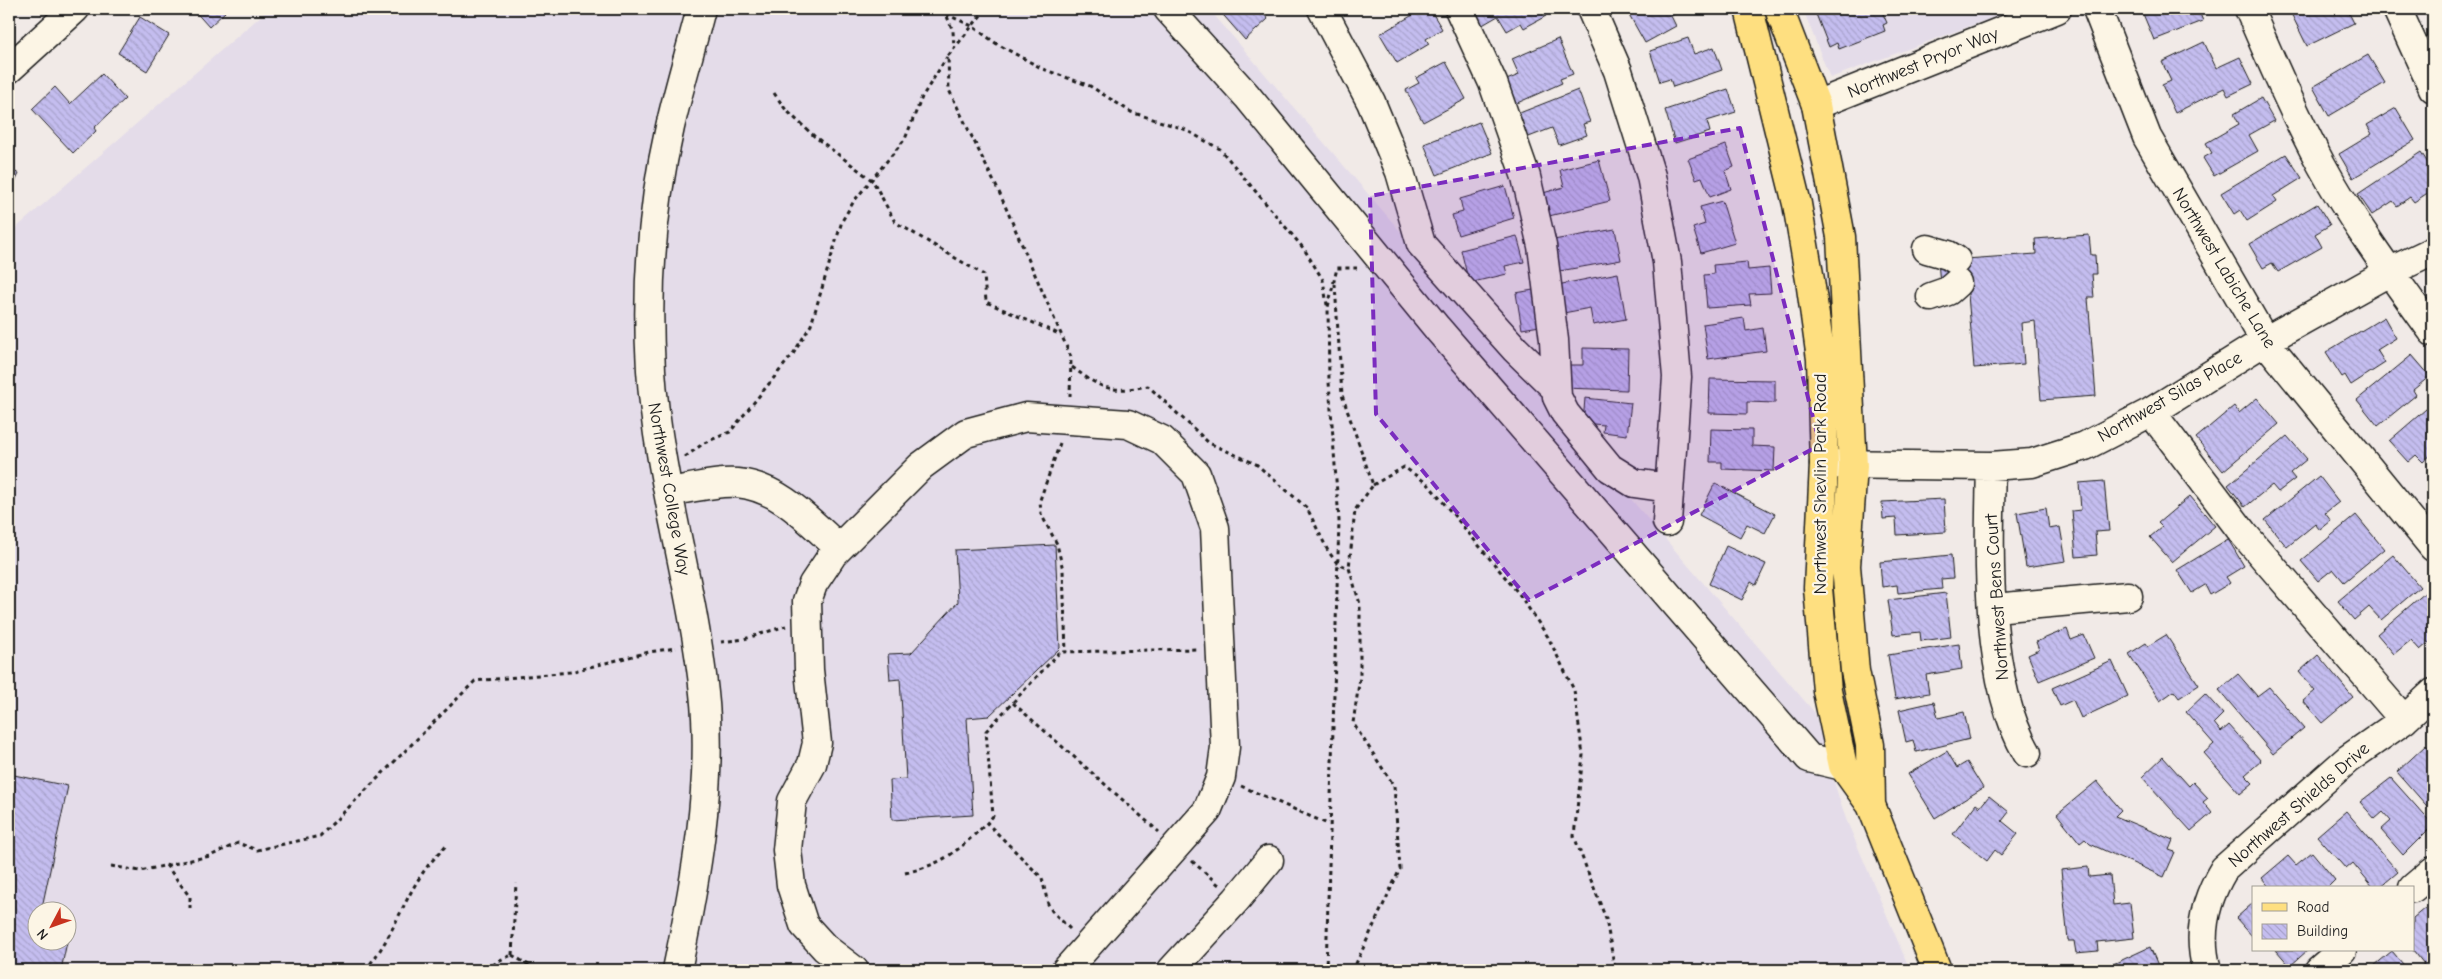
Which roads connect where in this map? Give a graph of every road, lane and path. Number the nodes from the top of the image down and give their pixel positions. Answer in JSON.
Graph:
{"nodes":[{"id":1,"x":75,"y":9,"type":"edge"},
{"id":2,"x":701,"y":9,"type":"edge"},
{"id":3,"x":944,"y":9,"type":"edge"},
{"id":4,"x":986,"y":9,"type":"edge"},
{"id":5,"x":1168,"y":9,"type":"edge"},
{"id":6,"x":1322,"y":9,"type":"edge"},
{"id":7,"x":1459,"y":9,"type":"edge"},
{"id":8,"x":1591,"y":9,"type":"edge"},
{"id":9,"x":1749,"y":9,"type":"edge"},
{"id":10,"x":1779,"y":9,"type":"edge"},
{"id":11,"x":2057,"y":9,"type":"edge"},
{"id":12,"x":2097,"y":9,"type":"edge"},
{"id":13,"x":2249,"y":9,"type":"edge"},
{"id":14,"x":2397,"y":9,"type":"edge"},
{"id":15,"x":946,"y":14,"type":"junction"},
{"id":16,"x":972,"y":26,"type":"junction"},
{"id":17,"x":954,"y":48,"type":"junction"},
{"id":18,"x":948,"y":56,"type":"junction"},
{"id":19,"x":9,"y":69,"type":"edge"},
{"id":20,"x":2433,"y":88,"type":"edge"},
{"id":21,"x":774,"y":93,"type":"dead end"},
{"id":22,"x":1816,"y":105,"type":"junction"},
{"id":23,"x":873,"y":181,"type":"junction"},
{"id":24,"x":1927,"y":249,"type":"dead end"},
{"id":25,"x":2433,"y":251,"type":"edge"},
{"id":26,"x":1389,"y":269,"type":"junction"},
{"id":27,"x":2389,"y":272,"type":"junction"},
{"id":28,"x":1334,"y":278,"type":"junction"},
{"id":29,"x":1931,"y":297,"type":"dead end"},
{"id":30,"x":1328,"y":307,"type":"junction"},
{"id":31,"x":2433,"y":332,"type":"edge"},
{"id":32,"x":1062,"y":335,"type":"junction"},
{"id":33,"x":2265,"y":342,"type":"junction"},
{"id":34,"x":1072,"y":367,"type":"junction"},
{"id":35,"x":1556,"y":389,"type":"junction"},
{"id":36,"x":2151,"y":412,"type":"junction"},
{"id":37,"x":1069,"y":419,"type":"junction"},
{"id":38,"x":1824,"y":464,"type":"junction"},
{"id":39,"x":1854,"y":466,"type":"junction"},
{"id":40,"x":1991,"y":466,"type":"junction"},
{"id":41,"x":666,"y":481,"type":"junction"},
{"id":42,"x":1373,"y":485,"type":"junction"},
{"id":43,"x":1669,"y":488,"type":"junction"},
{"id":44,"x":1667,"y":522,"type":"dead end"},
{"id":45,"x":2433,"y":547,"type":"edge"},
{"id":46,"x":840,"y":548,"type":"junction"},
{"id":47,"x":1337,"y":563,"type":"junction"},
{"id":48,"x":1349,"y":568,"type":"junction"},
{"id":49,"x":2128,"y":596,"type":"dead end"},
{"id":50,"x":1994,"y":608,"type":"junction"},
{"id":51,"x":808,"y":621,"type":"junction"},
{"id":52,"x":698,"y":645,"type":"junction"},
{"id":53,"x":1222,"y":648,"type":"junction"},
{"id":54,"x":1066,"y":652,"type":"junction"},
{"id":55,"x":2433,"y":693,"type":"edge"},
{"id":56,"x":1013,"y":702,"type":"junction"},
{"id":57,"x":2404,"y":720,"type":"junction"},
{"id":58,"x":2027,"y":753,"type":"dead end"},
{"id":59,"x":1844,"y":766,"type":"junction"},
{"id":60,"x":1221,"y":777,"type":"junction"},
{"id":61,"x":1871,"y":805,"type":"junction"},
{"id":62,"x":987,"y":823,"type":"junction"},
{"id":63,"x":1330,"y":825,"type":"junction"},
{"id":64,"x":447,"y":844,"type":"dead end"},
{"id":65,"x":1177,"y":847,"type":"junction"},
{"id":66,"x":1269,"y":860,"type":"dead end"},
{"id":67,"x":166,"y":865,"type":"junction"},
{"id":68,"x":111,"y":866,"type":"dead end"},
{"id":69,"x":2433,"y":870,"type":"edge"},
{"id":70,"x":905,"y":873,"type":"dead end"},
{"id":71,"x":516,"y":883,"type":"dead end"},
{"id":72,"x":2414,"y":887,"type":"edge"},
{"id":73,"x":1236,"y":900,"type":"junction"},
{"id":74,"x":190,"y":908,"type":"dead end"},
{"id":75,"x":1085,"y":948,"type":"junction"},
{"id":76,"x":2340,"y":952,"type":"edge"},
{"id":77,"x":512,"y":955,"type":"junction"},
{"id":78,"x":300,"y":970,"type":"edge"},
{"id":79,"x":342,"y":970,"type":"edge"},
{"id":80,"x":365,"y":970,"type":"edge"},
{"id":81,"x":486,"y":970,"type":"edge"},
{"id":82,"x":537,"y":970,"type":"edge"},
{"id":83,"x":677,"y":970,"type":"edge"},
{"id":84,"x":854,"y":970,"type":"edge"},
{"id":85,"x":1066,"y":970,"type":"edge"},
{"id":86,"x":1172,"y":970,"type":"edge"},
{"id":87,"x":1326,"y":970,"type":"edge"},
{"id":88,"x":1353,"y":970,"type":"edge"},
{"id":89,"x":1616,"y":970,"type":"edge"},
{"id":90,"x":1937,"y":970,"type":"edge"},
{"id":91,"x":2207,"y":970,"type":"edge"},
{"id":92,"x":2319,"y":970,"type":"edge"}],
"edges":[{"from":1,"to":19,"type":"street"},
{"from":2,"to":41,"type":"street","name":"Northwest College Way"},
{"from":3,"to":15,"type":"path"},
{"from":4,"to":16,"type":"path"},
{"from":5,"to":26,"type":"street"},
{"from":6,"to":35,"type":"street"},
{"from":7,"to":35,"type":"street"},
{"from":8,"to":43,"type":"street"},
{"from":9,"to":38,"type":"main road","name":"Northwest Shevlin Park Road"},
{"from":10,"to":22,"type":"main road","name":"Northwest Shevlin Park Road"},
{"from":11,"to":22,"type":"street","name":"Northwest Pryor Way"},
{"from":12,"to":33,"type":"street","name":"Northwest Labiche Lane"},
{"from":13,"to":27,"type":"street"},
{"from":14,"to":20,"type":"street"},
{"from":15,"to":16,"type":"path"},
{"from":15,"to":17,"type":"path"},
{"from":16,"to":17,"type":"path"},
{"from":16,"to":30,"type":"path"},
{"from":17,"to":18,"type":"path"},
{"from":18,"to":23,"type":"path"},
{"from":18,"to":32,"type":"path"},
{"from":21,"to":23,"type":"path"},
{"from":22,"to":39,"type":"main road","name":"Northwest Shevlin Park Road"},
{"from":23,"to":32,"type":"path"},
{"from":23,"to":41,"type":"path"},
{"from":24,"to":29,"type":"street"},
{"from":25,"to":27,"type":"street","name":"Northwest Silas Place"},
{"from":26,"to":28,"type":"path"},
{"from":26,"to":59,"type":"street"},
{"from":27,"to":31,"type":"street"},
{"from":27,"to":33,"type":"street","name":"Northwest Silas Place"},
{"from":28,"to":30,"type":"path"},
{"from":28,"to":42,"type":"path"},
{"from":30,"to":47,"type":"path"},
{"from":32,"to":34,"type":"path"},
{"from":33,"to":36,"type":"street","name":"Northwest Silas Place"},
{"from":33,"to":45,"type":"street","name":"Northwest Labiche Lane"},
{"from":34,"to":37,"type":"path"},
{"from":34,"to":47,"type":"path"},
{"from":35,"to":43,"type":"street"},
{"from":36,"to":40,"type":"street","name":"Northwest Silas Place"},
{"from":36,"to":57,"type":"street"},
{"from":37,"to":46,"type":"street"},
{"from":37,"to":53,"type":"street"},
{"from":37,"to":54,"type":"path"},
{"from":38,"to":39,"type":"street","name":"Northwest Silas Place"},
{"from":38,"to":59,"type":"main road","name":"Northwest Shevlin Park Road"},
{"from":39,"to":40,"type":"street","name":"Northwest Silas Place"},
{"from":39,"to":61,"type":"main road","name":"Northwest Shevlin Park Road"},
{"from":40,"to":50,"type":"street","name":"Northwest Bens Court"},
{"from":41,"to":46,"type":"street"},
{"from":41,"to":52,"type":"street","name":"Northwest College Way"},
{"from":42,"to":48,"type":"path"},
{"from":42,"to":89,"type":"path"},
{"from":43,"to":44,"type":"street"},
{"from":46,"to":51,"type":"street"},
{"from":47,"to":48,"type":"path"},
{"from":47,"to":63,"type":"path"},
{"from":48,"to":88,"type":"path"},
{"from":49,"to":50,"type":"street"},
{"from":50,"to":58,"type":"street","name":"Northwest Bens Court"},
{"from":51,"to":52,"type":"path"},
{"from":51,"to":84,"type":"street"},
{"from":52,"to":67,"type":"path"},
{"from":52,"to":83,"type":"street","name":"Northwest College Way"},
{"from":53,"to":54,"type":"path"},
{"from":53,"to":60,"type":"street"},
{"from":54,"to":56,"type":"path"},
{"from":55,"to":57,"type":"street","name":"Northwest Shields Drive"},
{"from":56,"to":62,"type":"path"},
{"from":56,"to":65,"type":"path"},
{"from":57,"to":91,"type":"street","name":"Northwest Shields Drive"},
{"from":59,"to":61,"type":"main road","name":"Northwest Shevlin Park Road"},
{"from":60,"to":63,"type":"path"},
{"from":60,"to":65,"type":"street"},
{"from":61,"to":90,"type":"main road","name":"Northwest Shevlin Park Road"},
{"from":62,"to":70,"type":"path"},
{"from":62,"to":75,"type":"path"},
{"from":63,"to":87,"type":"path"},
{"from":64,"to":80,"type":"path"},
{"from":65,"to":73,"type":"path"},
{"from":65,"to":75,"type":"street"},
{"from":66,"to":73,"type":"street"},
{"from":67,"to":68,"type":"path"},
{"from":67,"to":74,"type":"path"},
{"from":69,"to":72,"type":"street"},
{"from":71,"to":77,"type":"path"},
{"from":73,"to":86,"type":"street"},
{"from":75,"to":85,"type":"street"},
{"from":76,"to":92,"type":"street"},
{"from":77,"to":81,"type":"path"},
{"from":77,"to":82,"type":"path"},
{"from":78,"to":79,"type":"path"}]}
